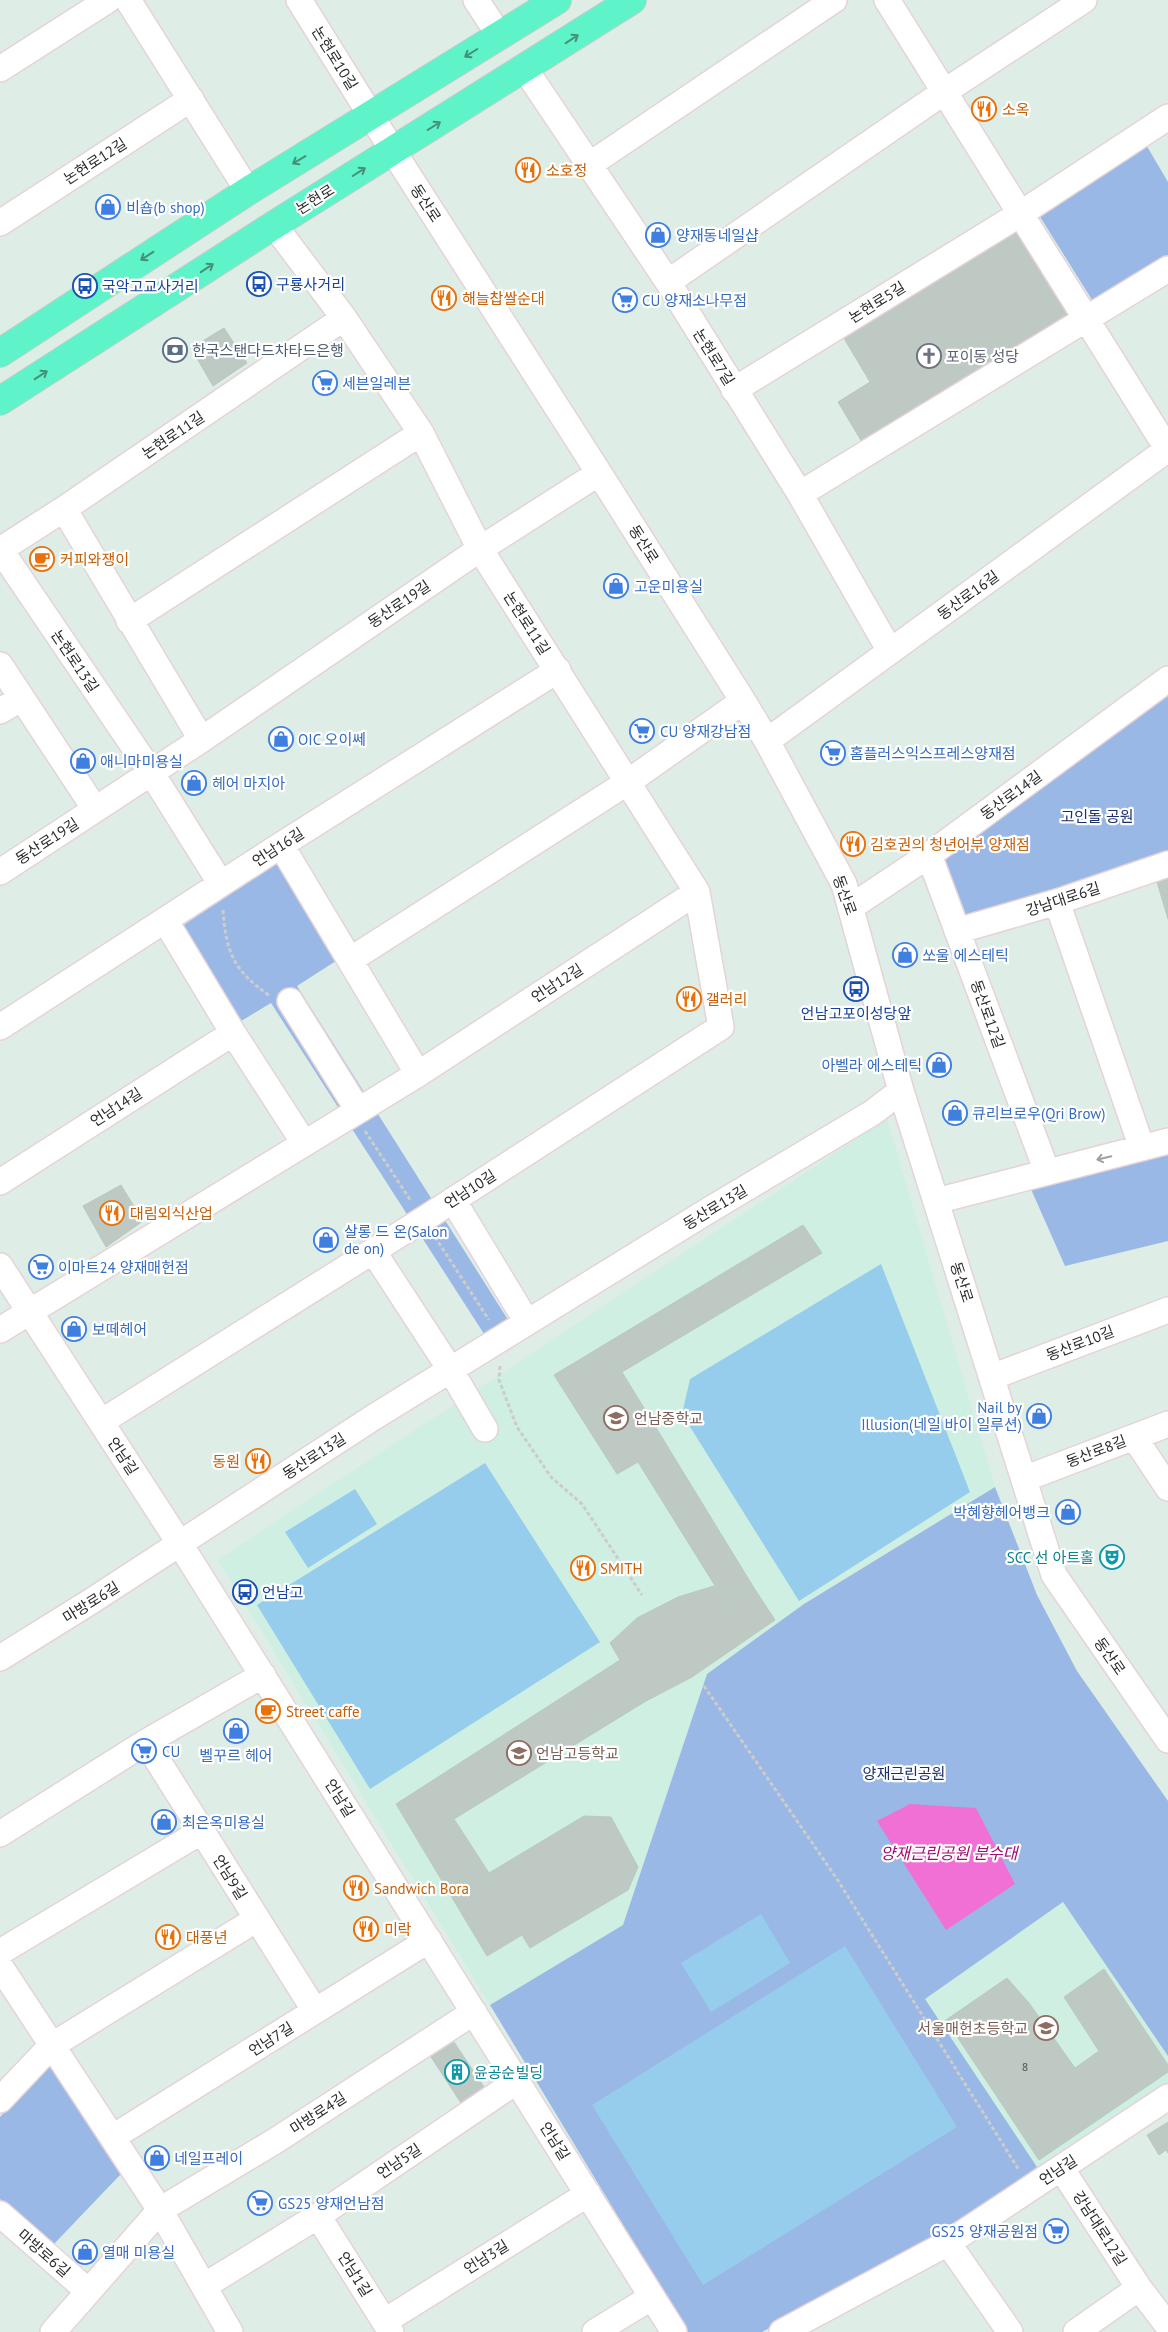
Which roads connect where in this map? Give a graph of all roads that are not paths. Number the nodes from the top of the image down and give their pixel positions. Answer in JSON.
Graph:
{"nodes":[{"id":1,"x":108,"y":0,"type":"edge"},
{"id":2,"x":128,"y":0,"type":"edge"},
{"id":3,"x":299,"y":0,"type":"edge"},
{"id":4,"x":476,"y":0,"type":"edge"},
{"id":5,"x":557,"y":0,"type":"edge"},
{"id":6,"x":632,"y":0,"type":"edge"},
{"id":7,"x":834,"y":0,"type":"edge"},
{"id":8,"x":887,"y":0,"type":"edge"},
{"id":9,"x":1084,"y":0,"type":"edge"},
{"id":10,"x":499,"y":35,"type":"junction"},
{"id":11,"x":0,"y":69,"type":"edge"},
{"id":12,"x":525,"y":70,"type":"junction"},
{"id":13,"x":944,"y":92,"type":"junction"},
{"id":14,"x":191,"y":99,"type":"junction"},
{"id":15,"x":1168,"y":116,"type":"edge"},
{"id":16,"x":371,"y":117,"type":"junction"},
{"id":17,"x":392,"y":151,"type":"junction"},
{"id":18,"x":589,"y":165,"type":"junction"},
{"id":19,"x":248,"y":191,"type":"junction"},
{"id":20,"x":1020,"y":214,"type":"junction"},
{"id":21,"x":0,"y":223,"type":"edge"},
{"id":22,"x":274,"y":225,"type":"junction"},
{"id":23,"x":1168,"y":269,"type":"edge"},
{"id":24,"x":668,"y":282,"type":"junction"},
{"id":25,"x":344,"y":318,"type":"junction"},
{"id":26,"x":1086,"y":319,"type":"junction"},
{"id":27,"x":0,"y":353,"type":"edge"},
{"id":28,"x":734,"y":390,"type":"junction"},
{"id":29,"x":0,"y":401,"type":"edge"},
{"id":30,"x":421,"y":433,"type":"junction"},
{"id":31,"x":1168,"y":449,"type":"edge"},
{"id":32,"x":600,"y":473,"type":"junction"},
{"id":33,"x":800,"y":494,"type":"junction"},
{"id":34,"x":64,"y":509,"type":"junction"},
{"id":35,"x":480,"y":548,"type":"junction"},
{"id":36,"x":0,"y":549,"type":"edge"},
{"id":37,"x":129,"y":621,"type":"junction"},
{"id":38,"x":890,"y":651,"type":"junction"},
{"id":39,"x":0,"y":664,"type":"edge"},
{"id":40,"x":558,"y":670,"type":"junction"},
{"id":41,"x":1168,"y":679,"type":"edge"},
{"id":42,"x":22,"y":698,"type":"junction"},
{"id":43,"x":743,"y":701,"type":"junction"},
{"id":44,"x":0,"y":712,"type":"edge"},
{"id":45,"x":201,"y":739,"type":"junction"},
{"id":46,"x":767,"y":741,"type":"junction"},
{"id":47,"x":151,"y":772,"type":"junction"},
{"id":48,"x":628,"y":782,"type":"junction"},
{"id":49,"x":95,"y":810,"type":"junction"},
{"id":50,"x":281,"y":845,"type":"junction"},
{"id":51,"x":929,"y":855,"type":"junction"},
{"id":52,"x":1168,"y":864,"type":"edge"},
{"id":53,"x":0,"y":872,"type":"edge"},
{"id":54,"x":221,"y":884,"type":"junction"},
{"id":55,"x":697,"y":892,"type":"junction"},
{"id":56,"x":1058,"y":902,"type":"junction"},
{"id":57,"x":851,"y":907,"type":"junction"},
{"id":58,"x":166,"y":920,"type":"junction"},
{"id":59,"x":957,"y":931,"type":"junction"},
{"id":60,"x":350,"y":960,"type":"junction"},
{"id":61,"x":290,"y":1001,"type":"dead end"},
{"id":62,"x":0,"y":1027,"type":"edge"},
{"id":63,"x":233,"y":1033,"type":"junction"},
{"id":64,"x":418,"y":1074,"type":"junction"},
{"id":65,"x":901,"y":1092,"type":"junction"},
{"id":66,"x":358,"y":1110,"type":"junction"},
{"id":67,"x":1168,"y":1141,"type":"edge"},
{"id":68,"x":304,"y":1143,"type":"junction"},
{"id":69,"x":1142,"y":1148,"type":"junction"},
{"id":70,"x":1047,"y":1172,"type":"junction"},
{"id":71,"x":0,"y":1182,"type":"edge"},
{"id":72,"x":453,"y":1200,"type":"junction"},
{"id":73,"x":936,"y":1201,"type":"junction"},
{"id":74,"x":373,"y":1251,"type":"junction"},
{"id":75,"x":0,"y":1266,"type":"edge"},
{"id":76,"x":28,"y":1310,"type":"junction"},
{"id":77,"x":1168,"y":1310,"type":"edge"},
{"id":78,"x":527,"y":1322,"type":"junction"},
{"id":79,"x":0,"y":1330,"type":"edge"},
{"id":80,"x":450,"y":1369,"type":"junction"},
{"id":81,"x":992,"y":1377,"type":"junction"},
{"id":82,"x":101,"y":1422,"type":"junction"},
{"id":83,"x":1168,"y":1424,"type":"edge"},
{"id":84,"x":485,"y":1429,"type":"dead end"},
{"id":85,"x":1134,"y":1437,"type":"junction"},
{"id":86,"x":1024,"y":1479,"type":"junction"},
{"id":87,"x":1168,"y":1488,"type":"edge"},
{"id":88,"x":180,"y":1544,"type":"junction"},
{"id":89,"x":0,"y":1658,"type":"edge"},
{"id":90,"x":262,"y":1675,"type":"junction"},
{"id":91,"x":1168,"y":1740,"type":"edge"},
{"id":92,"x":146,"y":1742,"type":"junction"},
{"id":93,"x":202,"y":1832,"type":"junction"},
{"id":94,"x":0,"y":1834,"type":"edge"},
{"id":95,"x":257,"y":1919,"type":"junction"},
{"id":96,"x":429,"y":1940,"type":"junction"},
{"id":97,"x":0,"y":1952,"type":"edge"},
{"id":98,"x":0,"y":1966,"type":"edge"},
{"id":99,"x":315,"y":2011,"type":"junction"},
{"id":100,"x":474,"y":2012,"type":"junction"},
{"id":101,"x":51,"y":2046,"type":"junction"},
{"id":102,"x":518,"y":2081,"type":"junction"},
{"id":103,"x":1168,"y":2097,"type":"edge"},
{"id":104,"x":0,"y":2100,"type":"edge"},
{"id":105,"x":113,"y":2137,"type":"junction"},
{"id":106,"x":1061,"y":2168,"type":"junction"},
{"id":107,"x":588,"y":2194,"type":"junction"},
{"id":108,"x":160,"y":2210,"type":"junction"},
{"id":109,"x":0,"y":2214,"type":"edge"},
{"id":110,"x":318,"y":2216,"type":"junction"},
{"id":111,"x":948,"y":2243,"type":"junction"},
{"id":112,"x":204,"y":2286,"type":"junction"},
{"id":113,"x":1138,"y":2288,"type":"junction"},
{"id":114,"x":88,"y":2292,"type":"junction"},
{"id":115,"x":652,"y":2297,"type":"junction"},
{"id":116,"x":819,"y":2324,"type":"edge"},
{"id":117,"x":388,"y":2326,"type":"edge"},
{"id":118,"x":1168,"y":2326,"type":"edge"},
{"id":119,"x":53,"y":2332,"type":"edge"},
{"id":120,"x":230,"y":2332,"type":"edge"},
{"id":121,"x":595,"y":2332,"type":"edge"},
{"id":122,"x":674,"y":2332,"type":"edge"},
{"id":123,"x":782,"y":2332,"type":"edge"},
{"id":124,"x":1010,"y":2332,"type":"edge"},
{"id":125,"x":1076,"y":2332,"type":"edge"}],
"edges":[{"from":1,"to":11,"type":"street"},
{"from":2,"to":14,"type":"street"},
{"from":3,"to":16,"type":"street","name":"논현로10길"},
{"from":4,"to":10,"type":"street"},
{"from":5,"to":10,"type":"main road"},
{"from":12,"to":6,"type":"main road","name":"논현로","one_way":true},
{"from":7,"to":18,"type":"street"},
{"from":8,"to":13,"type":"street"},
{"from":9,"to":13,"type":"street"},
{"from":10,"to":16,"type":"main road","one_way":true},
{"from":17,"to":12,"type":"main road","name":"논현로","one_way":true},
{"from":12,"to":18,"type":"street","name":"논현로7길"},
{"from":13,"to":20,"type":"street"},
{"from":13,"to":24,"type":"street"},
{"from":14,"to":19,"type":"street"},
{"from":14,"to":21,"type":"street","name":"논현로12길"},
{"from":15,"to":20,"type":"street","name":"논현로5길"},
{"from":16,"to":17,"type":"street","name":"동산로"},
{"from":16,"to":19,"type":"main road","one_way":true},
{"from":22,"to":17,"type":"main road","name":"논현로","one_way":true},
{"from":17,"to":32,"type":"street","name":"동산로"},
{"from":18,"to":24,"type":"street","name":"논현로7길"},
{"from":19,"to":27,"type":"main road","one_way":true},
{"from":20,"to":26,"type":"street"},
{"from":20,"to":28,"type":"street","name":"논현로5길"},
{"from":22,"to":25,"type":"street","name":"논현로11길"},
{"from":29,"to":22,"type":"main road","name":"논현로","one_way":true},
{"from":23,"to":26,"type":"street"},
{"from":24,"to":28,"type":"street","name":"논현로7길"},
{"from":25,"to":30,"type":"street","name":"논현로11길"},
{"from":25,"to":34,"type":"street","name":"논현로11길"},
{"from":26,"to":31,"type":"street"},
{"from":26,"to":33,"type":"street"},
{"from":28,"to":33,"type":"street","name":"논현로7길"},
{"from":30,"to":35,"type":"street","name":"논현로11길"},
{"from":30,"to":37,"type":"street"},
{"from":31,"to":38,"type":"street","name":"동산로16길"},
{"from":32,"to":35,"type":"street","name":"동산로19길"},
{"from":32,"to":43,"type":"street","name":"동산로"},
{"from":33,"to":38,"type":"street","name":"논현로7길"},
{"from":34,"to":36,"type":"street","name":"논현로11길"},
{"from":34,"to":37,"type":"street"},
{"from":35,"to":40,"type":"street","name":"논현로11길"},
{"from":35,"to":45,"type":"street","name":"동산로19길"},
{"from":36,"to":47,"type":"street","name":"논현로13길"},
{"from":37,"to":45,"type":"street"},
{"from":38,"to":46,"type":"street","name":"동산로16길"},
{"from":39,"to":42,"type":"street","name":"동산로19길"},
{"from":40,"to":48,"type":"street","name":"논현로11길"},
{"from":40,"to":50,"type":"street","name":"언남16길"},
{"from":41,"to":51,"type":"street","name":"동산로14길"},
{"from":42,"to":44,"type":"street"},
{"from":42,"to":49,"type":"street","name":"동산로19길"},
{"from":43,"to":46,"type":"street","name":"동산로"},
{"from":43,"to":48,"type":"street"},
{"from":45,"to":47,"type":"street","name":"동산로19길"},
{"from":46,"to":57,"type":"street","name":"동산로"},
{"from":47,"to":49,"type":"street","name":"동산로19길"},
{"from":47,"to":54,"type":"street"},
{"from":48,"to":55,"type":"street","name":"논현로11길"},
{"from":48,"to":60,"type":"street"},
{"from":49,"to":53,"type":"street","name":"동산로19길"},
{"from":50,"to":54,"type":"street","name":"언남16길"},
{"from":50,"to":60,"type":"street"},
{"from":51,"to":57,"type":"street","name":"동산로14길"},
{"from":51,"to":59,"type":"street","name":"동산로12길"},
{"from":52,"to":56,"type":"street","name":"강남대로6길"},
{"from":54,"to":58,"type":"street","name":"언남16길"},
{"from":55,"to":64,"type":"street","name":"언남12길"},
{"from":55,"to":72,"type":"street","name":"언남10길"},
{"from":56,"to":59,"type":"street","name":"강남대로6길"},
{"from":56,"to":69,"type":"street"},
{"from":57,"to":65,"type":"street","name":"동산로"},
{"from":58,"to":62,"type":"street","name":"언남16길"},
{"from":58,"to":63,"type":"street"},
{"from":59,"to":70,"type":"street","name":"동산로12길"},
{"from":60,"to":64,"type":"street"},
{"from":61,"to":66,"type":"street"},
{"from":63,"to":68,"type":"street"},
{"from":63,"to":71,"type":"street","name":"언남14길"},
{"from":64,"to":66,"type":"street","name":"언남12길"},
{"from":65,"to":73,"type":"street","name":"동산로"},
{"from":65,"to":78,"type":"street","name":"동산로13길"},
{"from":66,"to":68,"type":"street","name":"언남12길"},
{"from":67,"to":69,"type":"street"},
{"from":68,"to":76,"type":"street","name":"언남12길"},
{"from":69,"to":70,"type":"street","one_way":true},
{"from":70,"to":73,"type":"street"},
{"from":72,"to":74,"type":"street","name":"언남10길"},
{"from":72,"to":78,"type":"street"},
{"from":73,"to":81,"type":"street","name":"동산로"},
{"from":74,"to":80,"type":"street"},
{"from":74,"to":82,"type":"street","name":"언남10길"},
{"from":75,"to":76,"type":"street","name":"언남길"},
{"from":76,"to":79,"type":"street","name":"언남12길"},
{"from":76,"to":82,"type":"street","name":"언남길"},
{"from":77,"to":81,"type":"street","name":"동산로10길"},
{"from":78,"to":80,"type":"street","name":"동산로13길"},
{"from":80,"to":84,"type":"street"},
{"from":80,"to":88,"type":"street","name":"동산로13길"},
{"from":81,"to":86,"type":"street","name":"동산로"},
{"from":82,"to":88,"type":"street","name":"언남길"},
{"from":83,"to":85,"type":"street","name":"동산로8길"},
{"from":85,"to":86,"type":"street","name":"동산로8길"},
{"from":85,"to":87,"type":"street"},
{"from":86,"to":91,"type":"street","name":"동산로"},
{"from":88,"to":89,"type":"street","name":"마방로6길"},
{"from":88,"to":90,"type":"street","name":"언남길"},
{"from":90,"to":92,"type":"street"},
{"from":90,"to":96,"type":"street","name":"언남길"},
{"from":92,"to":93,"type":"street","name":"언남9길"},
{"from":92,"to":94,"type":"street"},
{"from":93,"to":95,"type":"street","name":"언남9길"},
{"from":93,"to":97,"type":"street"},
{"from":95,"to":99,"type":"street","name":"언남9길"},
{"from":95,"to":101,"type":"street"},
{"from":96,"to":99,"type":"street","name":"언남7길"},
{"from":96,"to":100,"type":"street","name":"언남길"},
{"from":98,"to":101,"type":"street"},
{"from":99,"to":105,"type":"street","name":"언남7길"},
{"from":100,"to":102,"type":"street","name":"언남길"},
{"from":100,"to":108,"type":"street","name":"마방로4길"},
{"from":101,"to":104,"type":"street"},
{"from":101,"to":105,"type":"street"},
{"from":102,"to":107,"type":"street","name":"언남길"},
{"from":102,"to":110,"type":"street","name":"언남5길"},
{"from":103,"to":106,"type":"street","name":"언남길"},
{"from":105,"to":108,"type":"street"},
{"from":106,"to":111,"type":"street","name":"언남길"},
{"from":106,"to":113,"type":"street","name":"강남대로12길"},
{"from":107,"to":115,"type":"street","name":"언남길"},
{"from":107,"to":117,"type":"street","name":"언남3길"},
{"from":108,"to":112,"type":"street"},
{"from":108,"to":114,"type":"street","name":"마방로4길"},
{"from":109,"to":114,"type":"street","name":"마방로6길"},
{"from":110,"to":112,"type":"street","name":"언남5길"},
{"from":110,"to":117,"type":"street","name":"언남1길"},
{"from":111,"to":116,"type":"street","name":"언남길"},
{"from":111,"to":124,"type":"street"},
{"from":112,"to":120,"type":"street"},
{"from":113,"to":118,"type":"street","name":"강남대로12길"},
{"from":113,"to":125,"type":"street"},
{"from":114,"to":119,"type":"street","name":"마방로4길"},
{"from":115,"to":121,"type":"street"},
{"from":115,"to":122,"type":"street","name":"언남길"},
{"from":116,"to":123,"type":"street","name":"언남길"}]}
